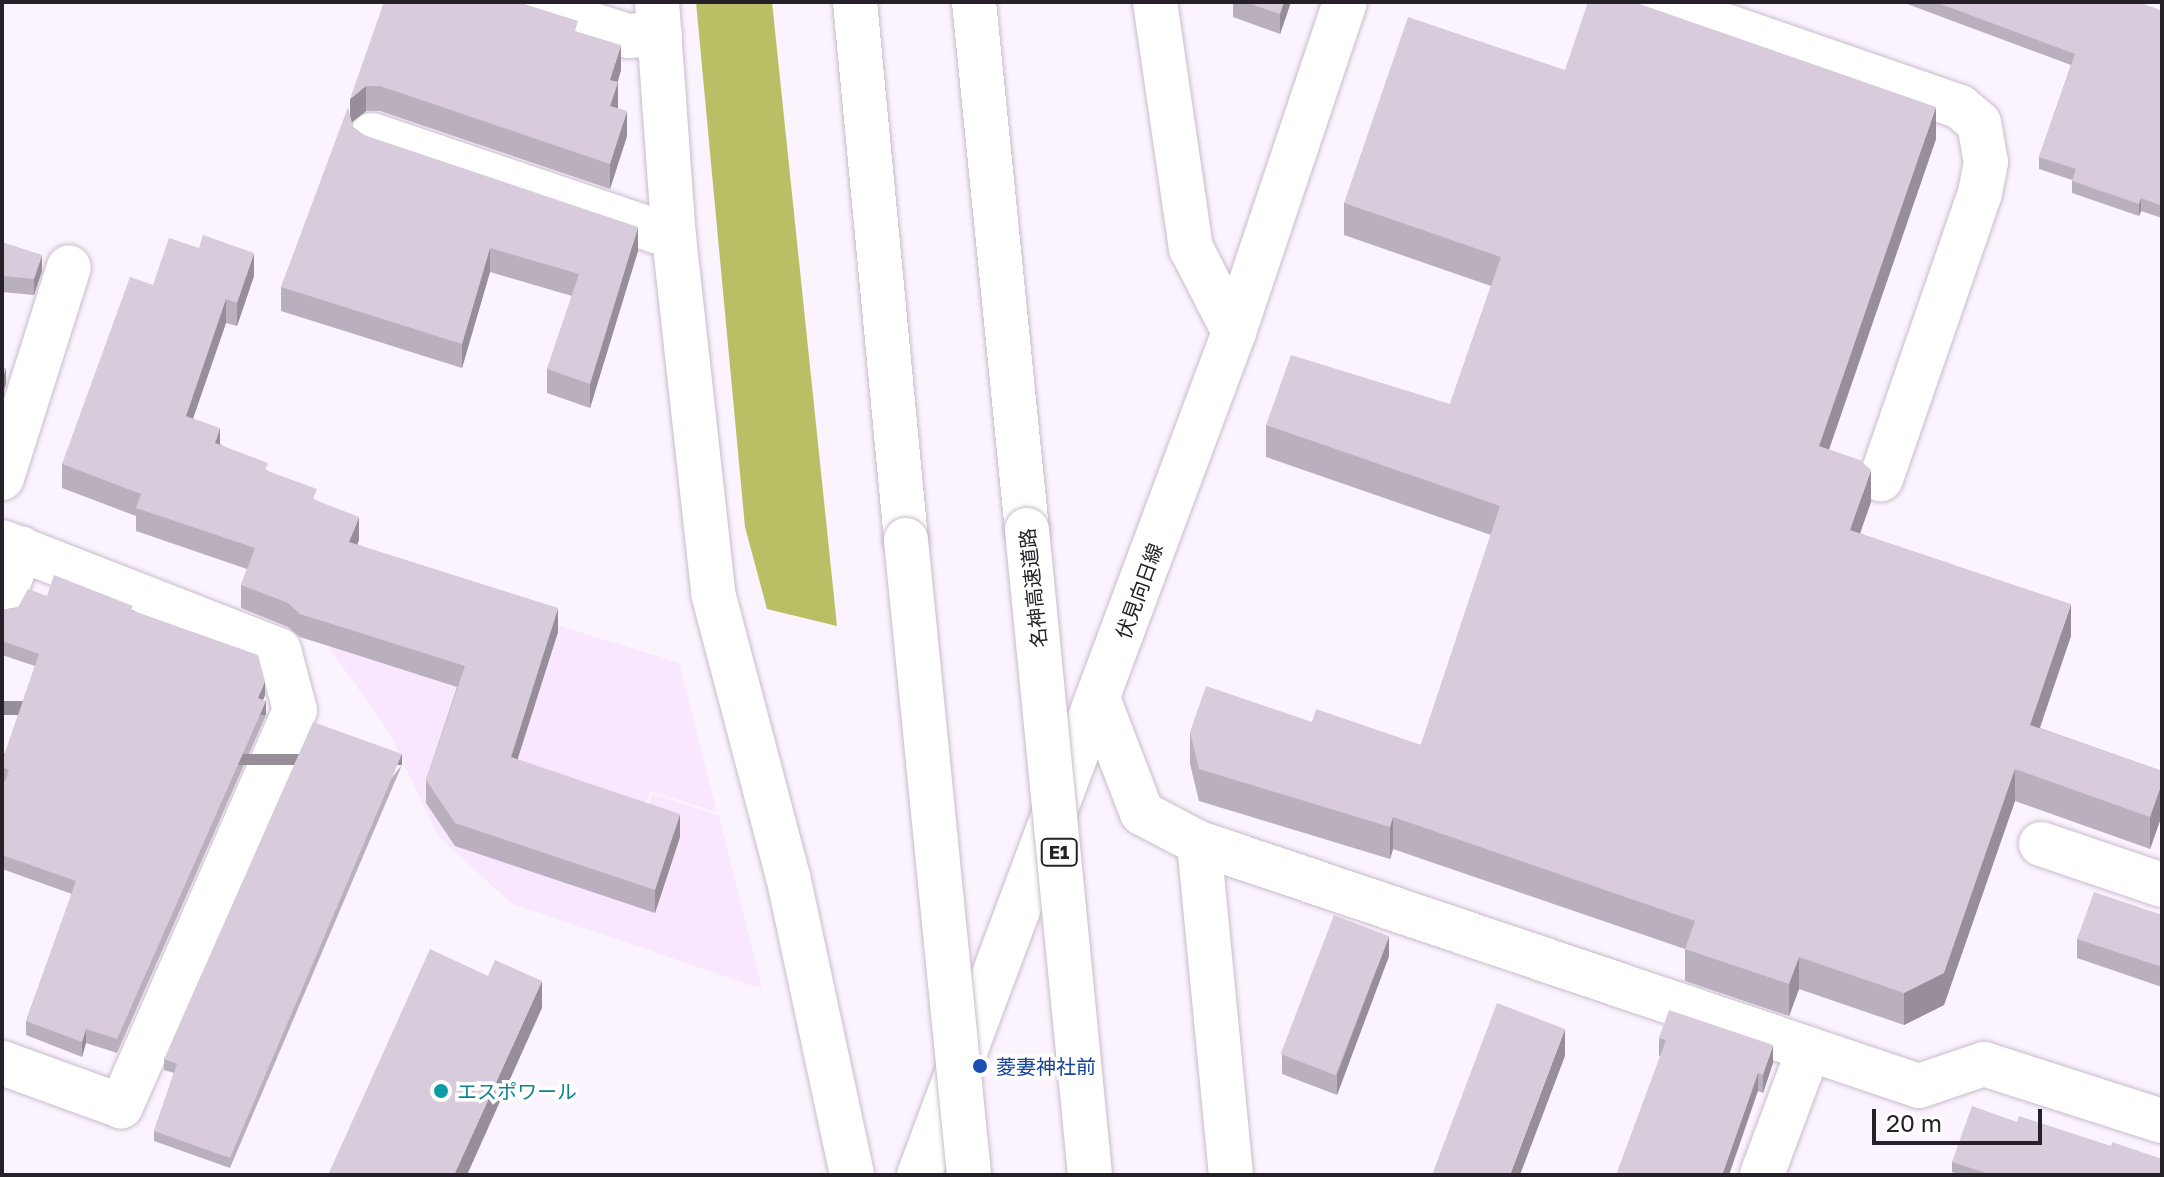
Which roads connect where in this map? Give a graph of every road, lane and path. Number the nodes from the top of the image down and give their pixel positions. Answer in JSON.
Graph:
{"nodes":[{"id":1,"x":521,"y":2,"type":"edge"},
{"id":2,"x":855,"y":2,"type":"edge"},
{"id":3,"x":974,"y":2,"type":"edge"},
{"id":4,"x":1155,"y":2,"type":"edge"},
{"id":5,"x":1345,"y":2,"type":"edge"},
{"id":6,"x":1657,"y":2,"type":"edge"},
{"id":7,"x":658,"y":18,"type":"edge"},
{"id":8,"x":372,"y":135,"type":"edge"},
{"id":9,"x":674,"y":237,"type":"junction"},
{"id":10,"x":69,"y":267,"type":"dead end"},
{"id":11,"x":1234,"y":332,"type":"junction"},
{"id":12,"x":2,"y":478,"type":"edge"},
{"id":13,"x":1881,"y":479,"type":"dead end"},
{"id":14,"x":11,"y":545,"type":"edge"},
{"id":15,"x":2,"y":602,"type":"edge"},
{"id":16,"x":1099,"y":701,"type":"junction"},
{"id":17,"x":1199,"y":843,"type":"junction"},
{"id":18,"x":2041,"y":844,"type":"dead end"},
{"id":19,"x":2162,"y":885,"type":"edge"},
{"id":20,"x":1809,"y":1049,"type":"junction"},
{"id":21,"x":2,"y":1063,"type":"edge"},
{"id":22,"x":2162,"y":1121,"type":"edge"},
{"id":23,"x":852,"y":1175,"type":"edge"},
{"id":24,"x":919,"y":1175,"type":"edge"},
{"id":25,"x":969,"y":1175,"type":"edge"},
{"id":26,"x":1090,"y":1175,"type":"edge"},
{"id":27,"x":1231,"y":1175,"type":"edge"},
{"id":28,"x":1762,"y":1175,"type":"edge"}],
"edges":[{"from":1,"to":7,"type":"main road"},
{"from":2,"to":25,"type":"main road","bridge":true},
{"from":3,"to":26,"type":"main road","name":"名神高速道路","number":"E1","bridge":true},
{"from":4,"to":11,"type":"main road"},
{"from":5,"to":11,"type":"main road","name":"伏見向日線"},
{"from":6,"to":13,"type":"main road"},
{"from":7,"to":9,"type":"main road"},
{"from":8,"to":9,"type":"main road"},
{"from":9,"to":23,"type":"main road"},
{"from":10,"to":12,"type":"main road"},
{"from":11,"to":16,"type":"main road","name":"伏見向日線"},
{"from":14,"to":15,"type":"main road"},
{"from":14,"to":21,"type":"main road"},
{"from":16,"to":17,"type":"main road"},
{"from":16,"to":24,"type":"main road","name":"伏見向日線"},
{"from":17,"to":20,"type":"main road"},
{"from":17,"to":27,"type":"main road"},
{"from":18,"to":19,"type":"main road"},
{"from":20,"to":22,"type":"main road"},
{"from":20,"to":28,"type":"main road"}]}
